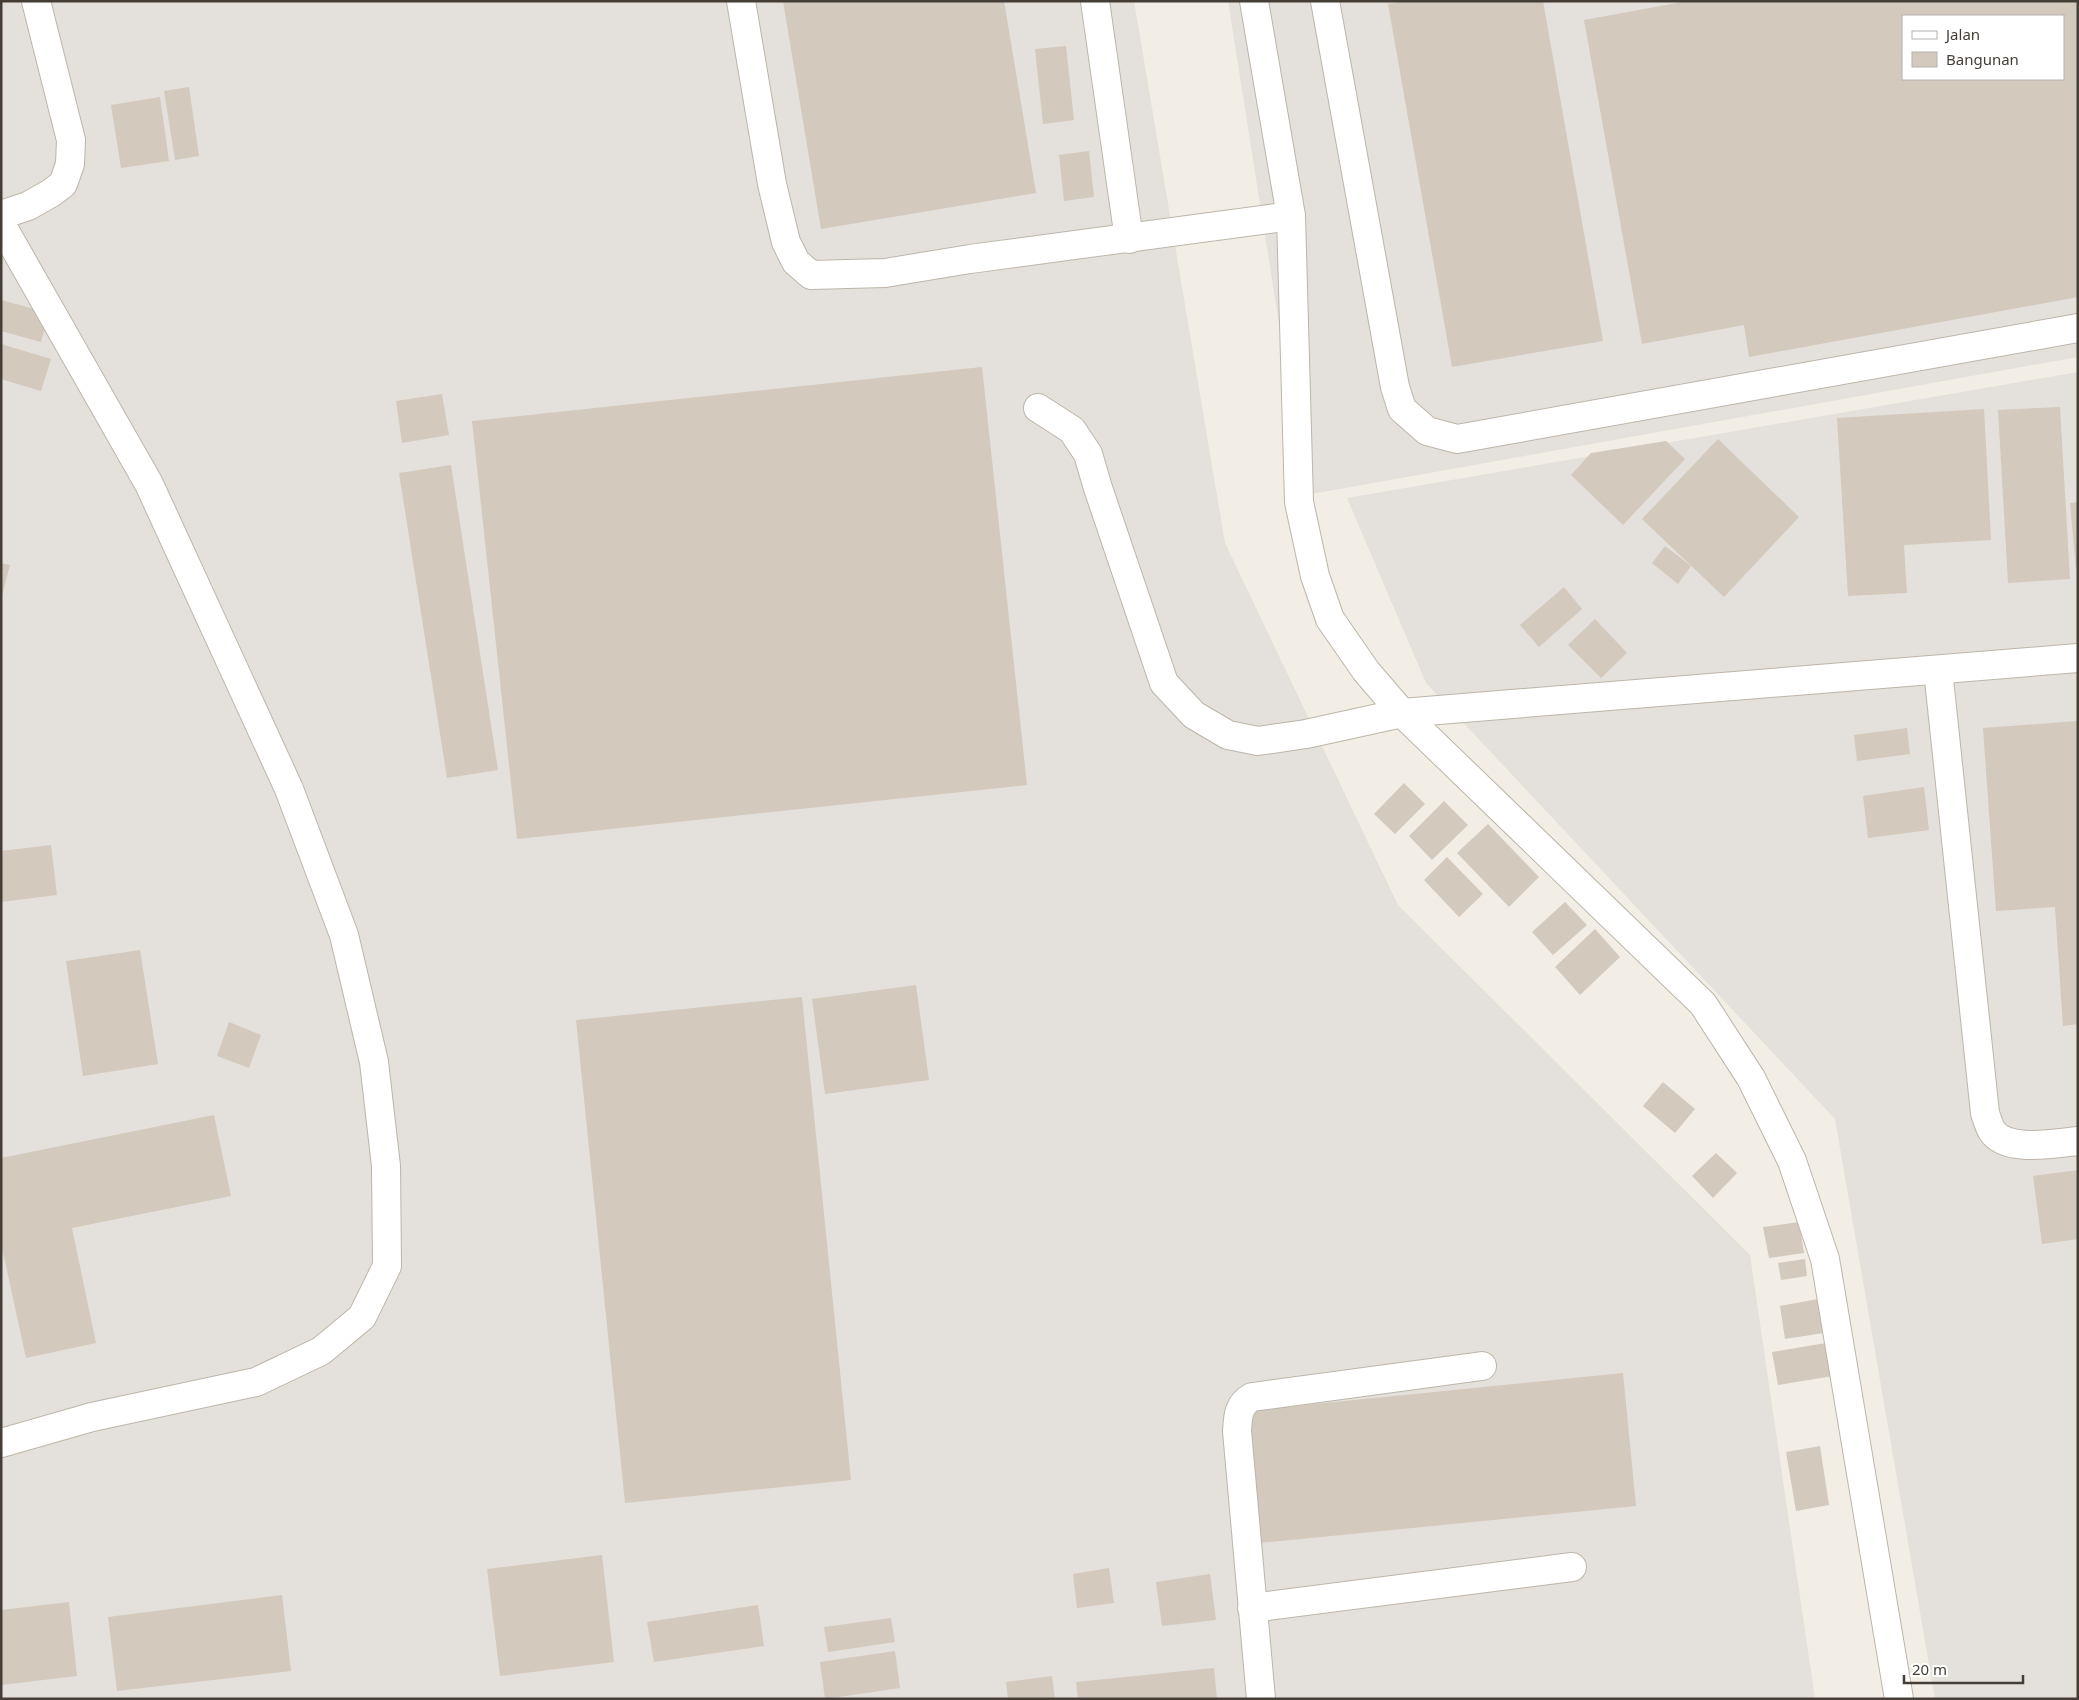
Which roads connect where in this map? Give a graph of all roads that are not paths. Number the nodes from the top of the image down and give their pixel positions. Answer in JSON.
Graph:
{"nodes":[{"id":1,"x":36,"y":1,"type":"edge"},
{"id":2,"x":741,"y":1,"type":"edge"},
{"id":3,"x":1094,"y":1,"type":"edge"},
{"id":4,"x":1254,"y":1,"type":"edge"},
{"id":5,"x":1325,"y":1,"type":"edge"},
{"id":6,"x":1,"y":215,"type":"edge"},
{"id":7,"x":1291,"y":216,"type":"junction"},
{"id":8,"x":1,"y":224,"type":"edge"},
{"id":9,"x":1129,"y":239,"type":"junction"},
{"id":10,"x":2078,"y":328,"type":"edge"},
{"id":11,"x":1038,"y":408,"type":"dead end"},
{"id":12,"x":2078,"y":658,"type":"edge"},
{"id":13,"x":1938,"y":670,"type":"junction"},
{"id":14,"x":1402,"y":713,"type":"junction"},
{"id":15,"x":2078,"y":1142,"type":"edge"},
{"id":16,"x":1482,"y":1366,"type":"dead end"},
{"id":17,"x":1,"y":1443,"type":"edge"},
{"id":18,"x":1572,"y":1567,"type":"dead end"},
{"id":19,"x":1252,"y":1608,"type":"junction"},
{"id":20,"x":1261,"y":1699,"type":"edge"},
{"id":21,"x":1899,"y":1699,"type":"edge"}],
"edges":[{"from":1,"to":6,"type":"lane"},
{"from":2,"to":9,"type":"lane"},
{"from":3,"to":9,"type":"lane"},
{"from":4,"to":7,"type":"lane"},
{"from":5,"to":10,"type":"lane"},
{"from":7,"to":9,"type":"lane"},
{"from":7,"to":14,"type":"lane"},
{"from":8,"to":17,"type":"lane"},
{"from":11,"to":14,"type":"lane"},
{"from":12,"to":13,"type":"lane"},
{"from":13,"to":14,"type":"lane"},
{"from":13,"to":15,"type":"lane"},
{"from":14,"to":21,"type":"lane"},
{"from":16,"to":19,"type":"lane"},
{"from":18,"to":19,"type":"lane"},
{"from":19,"to":20,"type":"lane"}]}
